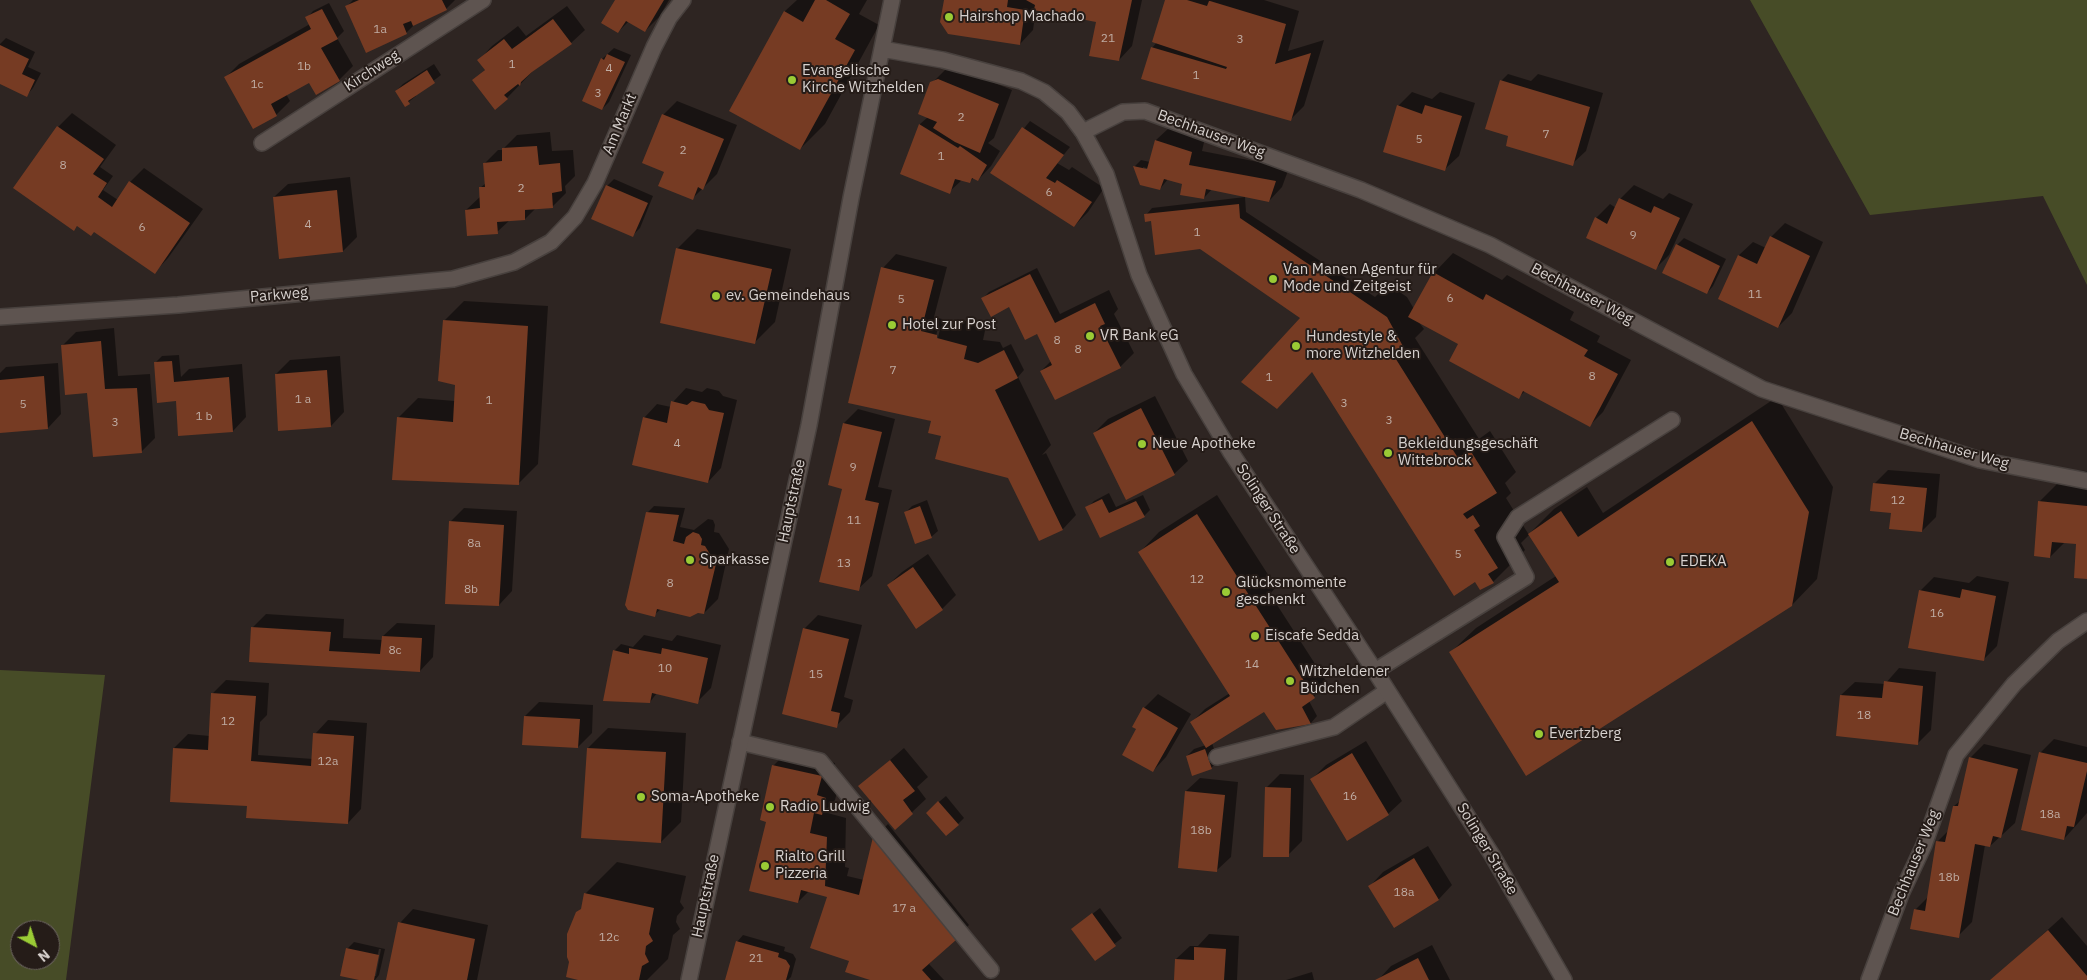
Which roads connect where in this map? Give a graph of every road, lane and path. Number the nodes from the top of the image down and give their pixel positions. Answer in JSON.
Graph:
{"nodes":[{"id":1,"x":483,"y":0,"type":"edge"},
{"id":2,"x":683,"y":0,"type":"edge"},
{"id":3,"x":892,"y":0,"type":"edge"},
{"id":4,"x":882,"y":49,"type":"junction"},
{"id":5,"x":1083,"y":132,"type":"junction"},
{"id":6,"x":262,"y":144,"type":"dead end"},
{"id":7,"x":551,"y":242,"type":"joint"},
{"id":8,"x":0,"y":317,"type":"edge"},
{"id":9,"x":1672,"y":420,"type":"dead end"},
{"id":10,"x":2087,"y":482,"type":"edge"},
{"id":11,"x":2087,"y":620,"type":"edge"},
{"id":12,"x":1375,"y":671,"type":"junction"},
{"id":13,"x":1388,"y":691,"type":"junction"},
{"id":14,"x":740,"y":742,"type":"junction"},
{"id":15,"x":1217,"y":757,"type":"dead end"},
{"id":16,"x":991,"y":970,"type":"dead end"},
{"id":17,"x":689,"y":980,"type":"edge"},
{"id":18,"x":1564,"y":980,"type":"edge"},
{"id":19,"x":1869,"y":980,"type":"edge"}],
"edges":[{"from":1,"to":6,"type":"main road","name":"Kirchweg"},
{"from":2,"to":7,"type":"main road","name":"Am Markt"},
{"from":3,"to":4,"type":"main road"},
{"from":4,"to":5,"type":"main road","name":"Solinger Straße"},
{"from":4,"to":14,"type":"main road","name":"Hauptstraße"},
{"from":5,"to":10,"type":"main road","name":"Bechhauser Weg"},
{"from":5,"to":12,"type":"main road","name":"Solinger Straße"},
{"from":7,"to":8,"type":"main road","name":"Parkweg"},
{"from":9,"to":12,"type":"main road"},
{"from":11,"to":19,"type":"main road","name":"Bechhauser Weg"},
{"from":12,"to":13,"type":"main road","name":"Solinger Straße"},
{"from":13,"to":15,"type":"main road"},
{"from":13,"to":18,"type":"main road","name":"Solinger Straße"},
{"from":14,"to":16,"type":"main road"},
{"from":14,"to":17,"type":"main road","name":"Hauptstraße"}]}
